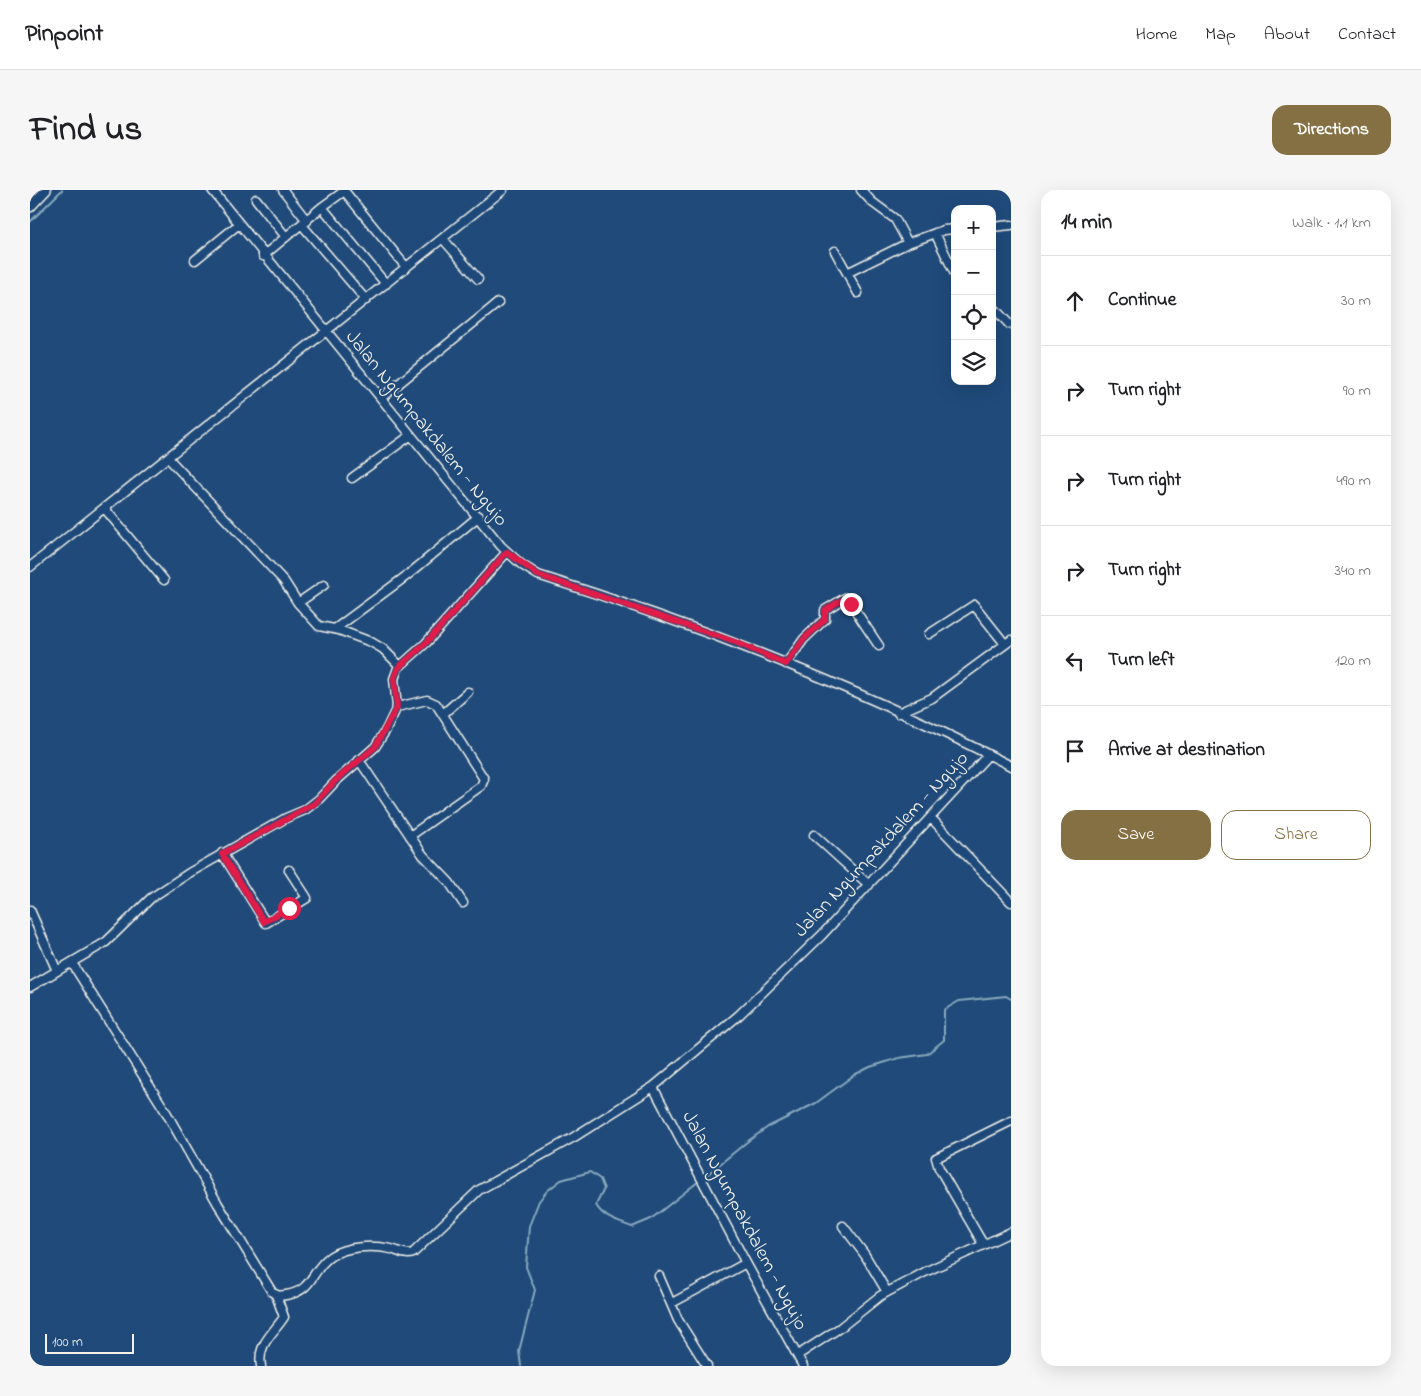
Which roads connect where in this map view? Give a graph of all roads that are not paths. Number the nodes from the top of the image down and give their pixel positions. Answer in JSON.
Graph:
{"nodes":[{"id":1,"x":46,"y":190,"type":"edge"},
{"id":2,"x":212,"y":190,"type":"edge"},
{"id":3,"x":282,"y":190,"type":"edge"},
{"id":4,"x":503,"y":190,"type":"edge"},
{"id":5,"x":862,"y":190,"type":"edge"},
{"id":6,"x":256,"y":200,"type":"dead end"},
{"id":7,"x":30,"y":206,"type":"edge"},
{"id":8,"x":322,"y":207,"type":"junction"},
{"id":9,"x":305,"y":223,"type":"junction"},
{"id":10,"x":239,"y":224,"type":"junction"},
{"id":11,"x":1011,"y":226,"type":"edge"},
{"id":12,"x":996,"y":227,"type":"edge"},
{"id":13,"x":951,"y":230,"type":"edge"},
{"id":14,"x":935,"y":233,"type":"junction"},
{"id":15,"x":286,"y":237,"type":"junction"},
{"id":16,"x":443,"y":239,"type":"junction"},
{"id":17,"x":908,"y":243,"type":"junction"},
{"id":18,"x":835,"y":251,"type":"dead end"},
{"id":19,"x":263,"y":256,"type":"junction"},
{"id":20,"x":195,"y":260,"type":"dead end"},
{"id":21,"x":951,"y":266,"type":"edge"},
{"id":22,"x":406,"y":267,"type":"junction"},
{"id":23,"x":847,"y":273,"type":"junction"},
{"id":24,"x":478,"y":279,"type":"dead end"},
{"id":25,"x":386,"y":284,"type":"junction"},
{"id":26,"x":858,"y":293,"type":"dead end"},
{"id":27,"x":366,"y":300,"type":"junction"},
{"id":28,"x":498,"y":304,"type":"dead end"},
{"id":29,"x":996,"y":310,"type":"edge"},
{"id":30,"x":1009,"y":324,"type":"dead end"},
{"id":31,"x":325,"y":332,"type":"junction"},
{"id":32,"x":381,"y":398,"type":"junction"},
{"id":33,"x":411,"y":435,"type":"junction"},
{"id":34,"x":169,"y":459,"type":"junction"},
{"id":35,"x":352,"y":478,"type":"dead end"},
{"id":36,"x":105,"y":509,"type":"junction"},
{"id":37,"x":479,"y":516,"type":"junction"},
{"id":38,"x":507,"y":552,"type":"junction"},
{"id":39,"x":30,"y":568,"type":"edge"},
{"id":40,"x":164,"y":580,"type":"dead end"},
{"id":41,"x":324,"y":585,"type":"dead end"},
{"id":42,"x":298,"y":603,"type":"junction"},
{"id":43,"x":334,"y":629,"type":"junction"},
{"id":44,"x":930,"y":634,"type":"dead end"},
{"id":45,"x":1008,"y":642,"type":"edge"},
{"id":46,"x":879,"y":646,"type":"dead end"},
{"id":47,"x":786,"y":664,"type":"junction"},
{"id":48,"x":400,"y":666,"type":"junction"},
{"id":49,"x":468,"y":692,"type":"dead end"},
{"id":50,"x":397,"y":707,"type":"junction"},
{"id":51,"x":898,"y":712,"type":"junction"},
{"id":52,"x":443,"y":714,"type":"junction"},
{"id":53,"x":988,"y":755,"type":"junction"},
{"id":54,"x":359,"y":760,"type":"junction"},
{"id":55,"x":1011,"y":766,"type":"edge"},
{"id":56,"x":931,"y":818,"type":"junction"},
{"id":57,"x":814,"y":835,"type":"dead end"},
{"id":58,"x":410,"y":836,"type":"junction"},
{"id":59,"x":222,"y":854,"type":"junction"},
{"id":60,"x":288,"y":870,"type":"dead end"},
{"id":61,"x":869,"y":885,"type":"junction"},
{"id":62,"x":1011,"y":902,"type":"edge"},
{"id":63,"x":463,"y":903,"type":"dead end"},
{"id":64,"x":30,"y":910,"type":"edge"},
{"id":65,"x":72,"y":963,"type":"junction"},
{"id":66,"x":57,"y":971,"type":"junction"},
{"id":67,"x":30,"y":987,"type":"edge"},
{"id":68,"x":654,"y":1087,"type":"junction"},
{"id":69,"x":1011,"y":1121,"type":"edge"},
{"id":70,"x":843,"y":1226,"type":"dead end"},
{"id":71,"x":1011,"y":1232,"type":"edge"},
{"id":72,"x":983,"y":1244,"type":"junction"},
{"id":73,"x":746,"y":1263,"type":"junction"},
{"id":74,"x":659,"y":1276,"type":"dead end"},
{"id":75,"x":887,"y":1292,"type":"junction"},
{"id":76,"x":276,"y":1295,"type":"junction"},
{"id":77,"x":672,"y":1303,"type":"junction"},
{"id":78,"x":798,"y":1355,"type":"junction"},
{"id":79,"x":260,"y":1366,"type":"edge"},
{"id":80,"x":707,"y":1366,"type":"edge"},
{"id":81,"x":803,"y":1366,"type":"edge"}],
"edges":[{"from":1,"to":7,"type":"main road"},
{"from":2,"to":10,"type":"street","name":"Jalan Ngumpakdalem - Ngujo"},
{"from":3,"to":9,"type":"street"},
{"from":4,"to":16,"type":"street"},
{"from":5,"to":17,"type":"street"},
{"from":6,"to":15,"type":"street"},
{"from":8,"to":9,"type":"street"},
{"from":8,"to":22,"type":"street"},
{"from":8,"to":25,"type":"street"},
{"from":9,"to":15,"type":"street"},
{"from":9,"to":27,"type":"street"},
{"from":10,"to":19,"type":"street","name":"Jalan Ngumpakdalem - Ngujo"},
{"from":10,"to":20,"type":"street"},
{"from":11,"to":12,"type":"street"},
{"from":13,"to":14,"type":"street"},
{"from":14,"to":17,"type":"street"},
{"from":14,"to":21,"type":"street"},
{"from":15,"to":19,"type":"street"},
{"from":16,"to":22,"type":"street"},
{"from":16,"to":24,"type":"street"},
{"from":17,"to":23,"type":"street"},
{"from":18,"to":23,"type":"street"},
{"from":19,"to":31,"type":"street","name":"Jalan Ngumpakdalem - Ngujo"},
{"from":22,"to":25,"type":"street"},
{"from":23,"to":26,"type":"street"},
{"from":25,"to":27,"type":"street"},
{"from":27,"to":31,"type":"street"},
{"from":28,"to":32,"type":"street"},
{"from":29,"to":30,"type":"street"},
{"from":31,"to":32,"type":"street","name":"Jalan Ngumpakdalem - Ngujo"},
{"from":31,"to":34,"type":"street"},
{"from":32,"to":33,"type":"street","name":"Jalan Ngumpakdalem - Ngujo"},
{"from":33,"to":35,"type":"street"},
{"from":33,"to":37,"type":"street","name":"Jalan Ngumpakdalem - Ngujo"},
{"from":34,"to":36,"type":"street"},
{"from":34,"to":42,"type":"street"},
{"from":36,"to":39,"type":"street"},
{"from":36,"to":40,"type":"street"},
{"from":37,"to":38,"type":"street","name":"Jalan Ngumpakdalem - Ngujo"},
{"from":37,"to":43,"type":"street"},
{"from":38,"to":47,"type":"street","name":"Jalan Ngumpakdalem - Ngujo"},
{"from":38,"to":48,"type":"street"},
{"from":41,"to":42,"type":"street"},
{"from":42,"to":43,"type":"street"},
{"from":43,"to":48,"type":"street"},
{"from":44,"to":45,"type":"street"},
{"from":45,"to":51,"type":"street"},
{"from":46,"to":47,"type":"street"},
{"from":47,"to":51,"type":"street","name":"Jalan Ngumpakdalem - Ngujo"},
{"from":48,"to":50,"type":"street"},
{"from":49,"to":52,"type":"street"},
{"from":50,"to":52,"type":"street"},
{"from":50,"to":54,"type":"street"},
{"from":51,"to":53,"type":"street","name":"Jalan Ngumpakdalem - Ngujo"},
{"from":52,"to":58,"type":"street"},
{"from":53,"to":55,"type":"street"},
{"from":53,"to":56,"type":"street","name":"Jalan Ngumpakdalem - Ngujo"},
{"from":54,"to":58,"type":"street"},
{"from":54,"to":59,"type":"street"},
{"from":56,"to":61,"type":"street","name":"Jalan Ngumpakdalem - Ngujo"},
{"from":56,"to":62,"type":"street"},
{"from":57,"to":61,"type":"street"},
{"from":58,"to":63,"type":"street"},
{"from":59,"to":60,"type":"street"},
{"from":59,"to":65,"type":"street"},
{"from":61,"to":68,"type":"street","name":"Jalan Ngumpakdalem - Ngujo"},
{"from":64,"to":66,"type":"street"},
{"from":65,"to":66,"type":"street"},
{"from":65,"to":76,"type":"street"},
{"from":66,"to":67,"type":"street"},
{"from":68,"to":73,"type":"street","name":"Jalan Ngumpakdalem - Ngujo"},
{"from":68,"to":76,"type":"street"},
{"from":69,"to":72,"type":"street"},
{"from":70,"to":75,"type":"street"},
{"from":71,"to":72,"type":"street"},
{"from":72,"to":75,"type":"street"},
{"from":73,"to":77,"type":"street"},
{"from":73,"to":78,"type":"street","name":"Jalan Ngumpakdalem - Ngujo"},
{"from":74,"to":77,"type":"street"},
{"from":75,"to":78,"type":"street"},
{"from":76,"to":79,"type":"street"},
{"from":77,"to":80,"type":"street"},
{"from":78,"to":81,"type":"street","name":"Jalan Ngumpakdalem - Ngujo"}]}
